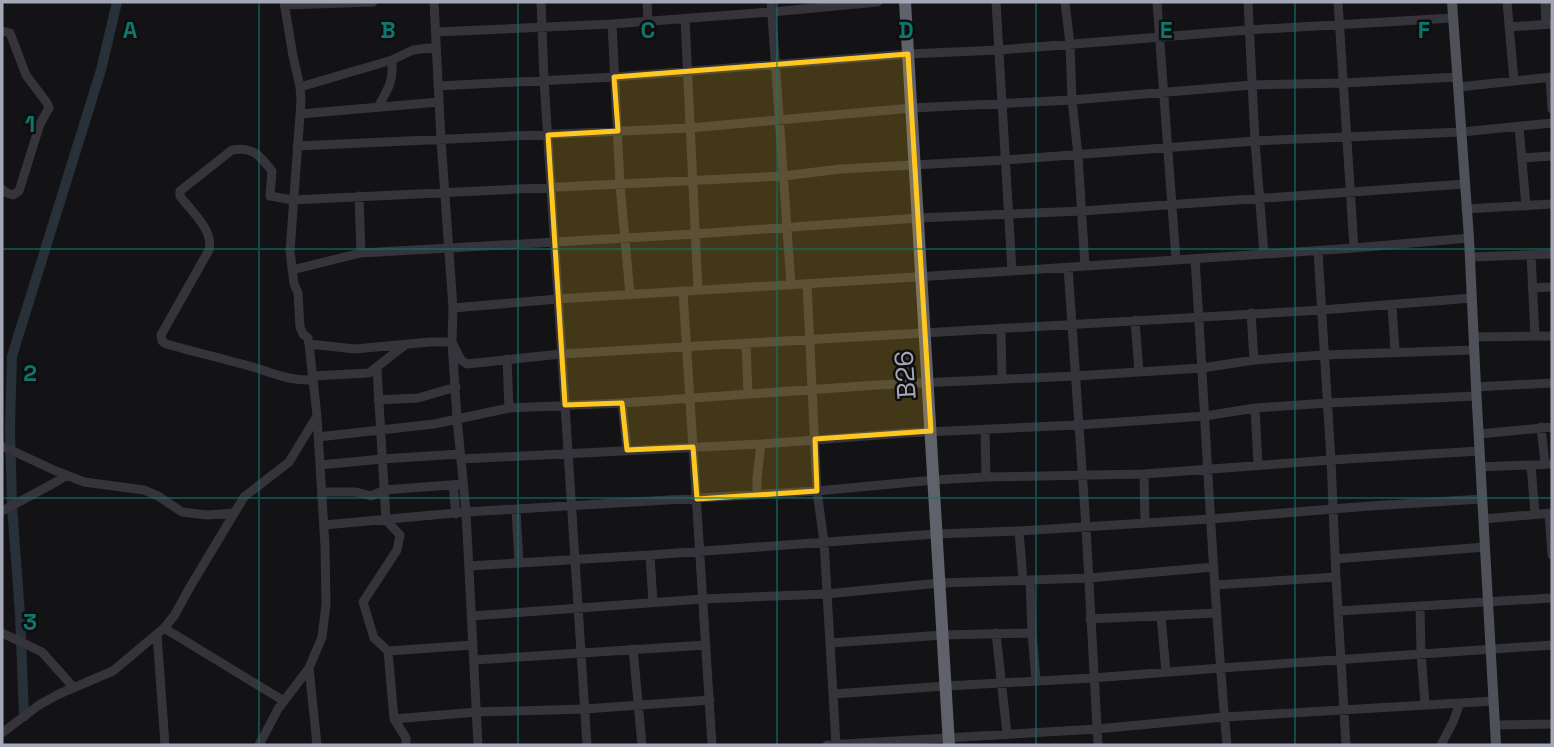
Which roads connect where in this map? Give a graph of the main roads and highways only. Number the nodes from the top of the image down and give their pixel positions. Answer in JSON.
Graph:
{"nodes":[{"id":1,"x":905,"y":2,"type":"edge"},
{"id":2,"x":1452,"y":2,"type":"edge"},
{"id":3,"x":949,"y":741,"type":"edge"},
{"id":4,"x":1496,"y":745,"type":"edge"}],
"edges":[{"from":1,"to":3,"type":"highway","name":"B26"},
{"from":2,"to":4,"type":"main road"}]}
